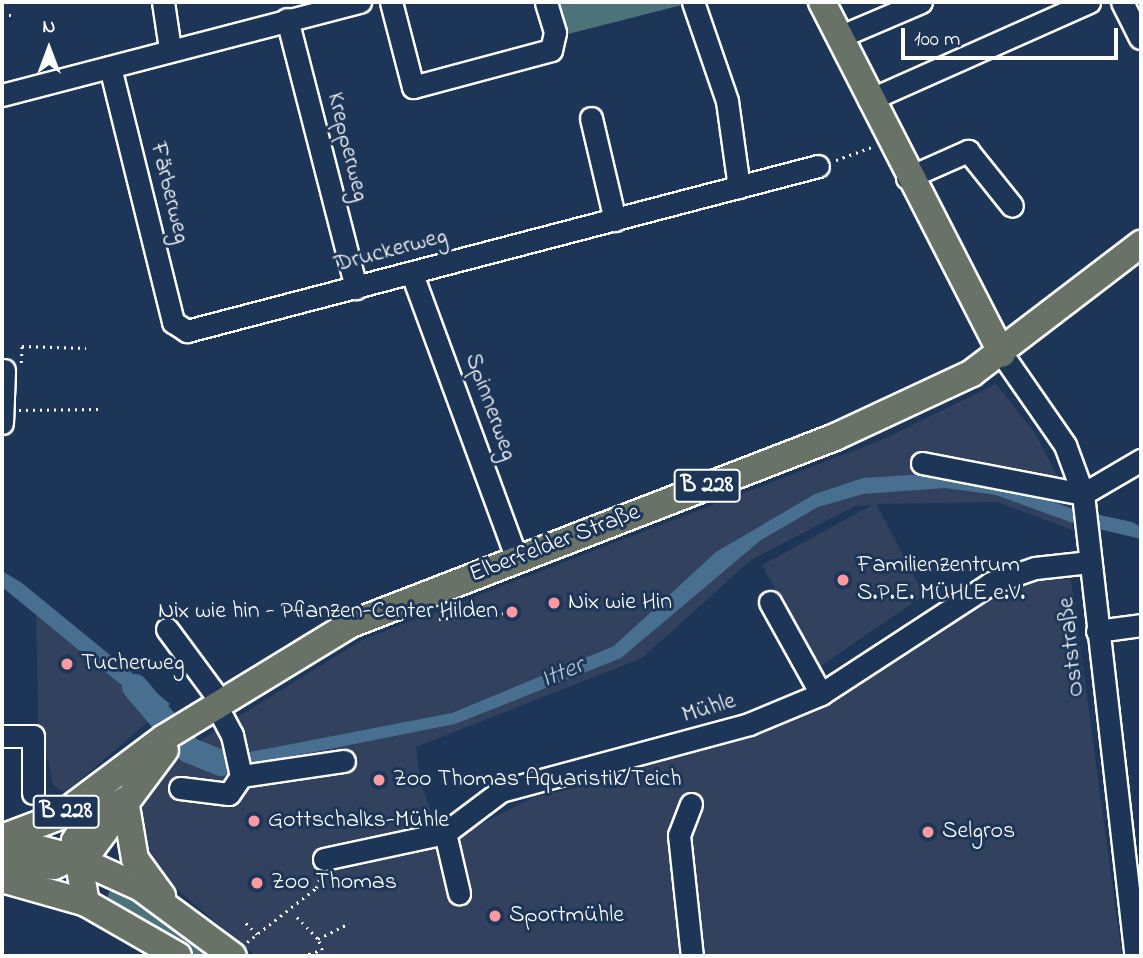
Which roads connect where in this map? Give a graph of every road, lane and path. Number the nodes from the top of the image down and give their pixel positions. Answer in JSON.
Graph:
{"nodes":[{"id":1,"x":163,"y":2,"type":"edge"},
{"id":2,"x":360,"y":2,"type":"edge"},
{"id":3,"x":391,"y":2,"type":"edge"},
{"id":4,"x":546,"y":2,"type":"edge"},
{"id":5,"x":693,"y":2,"type":"edge"},
{"id":6,"x":822,"y":2,"type":"edge"},
{"id":7,"x":921,"y":2,"type":"edge"},
{"id":8,"x":1089,"y":2,"type":"edge"},
{"id":9,"x":1122,"y":2,"type":"edge"},
{"id":10,"x":1066,"y":6,"type":"edge"},
{"id":11,"x":877,"y":10,"type":"edge"},
{"id":12,"x":13,"y":14,"type":"dead end"},
{"id":13,"x":2,"y":17,"type":"edge"},
{"id":14,"x":287,"y":19,"type":"junction"},
{"id":15,"x":839,"y":37,"type":"junction"},
{"id":16,"x":1140,"y":38,"type":"edge"},
{"id":17,"x":170,"y":49,"type":"junction"},
{"id":18,"x":110,"y":67,"type":"junction"},
{"id":19,"x":2,"y":95,"type":"edge"},
{"id":20,"x":869,"y":100,"type":"junction"},
{"id":21,"x":591,"y":118,"type":"dead end"},
{"id":22,"x":888,"y":139,"type":"junction"},
{"id":23,"x":818,"y":166,"type":"joint"},
{"id":24,"x":907,"y":178,"type":"junction"},
{"id":25,"x":739,"y":187,"type":"junction"},
{"id":26,"x":1012,"y":206,"type":"dead end"},
{"id":27,"x":615,"y":220,"type":"junction"},
{"id":28,"x":1141,"y":244,"type":"edge"},
{"id":29,"x":412,"y":274,"type":"junction"},
{"id":30,"x":356,"y":288,"type":"junction"},
{"id":31,"x":180,"y":330,"type":"joint"},
{"id":32,"x":86,"y":348,"type":"dead end"},
{"id":33,"x":1002,"y":354,"type":"junction"},
{"id":34,"x":4,"y":370,"type":"joint"},
{"id":35,"x":102,"y":409,"type":"dead end"},
{"id":36,"x":2,"y":412,"type":"edge"},
{"id":37,"x":2,"y":424,"type":"edge"},
{"id":38,"x":1141,"y":460,"type":"edge"},
{"id":39,"x":922,"y":463,"type":"dead end"},
{"id":40,"x":1085,"y":511,"type":"junction"},
{"id":41,"x":517,"y":559,"type":"junction"},
{"id":42,"x":1090,"y":562,"type":"junction"},
{"id":43,"x":770,"y":602,"type":"dead end"},
{"id":44,"x":505,"y":613,"type":"dead end"},
{"id":45,"x":439,"y":619,"type":"dead end"},
{"id":46,"x":1141,"y":625,"type":"edge"},
{"id":47,"x":167,"y":629,"type":"dead end"},
{"id":48,"x":1097,"y":631,"type":"junction"},
{"id":49,"x":821,"y":694,"type":"junction"},
{"id":50,"x":218,"y":703,"type":"junction"},
{"id":51,"x":2,"y":736,"type":"edge"},
{"id":52,"x":173,"y":736,"type":"junction"},
{"id":53,"x":345,"y":761,"type":"dead end"},
{"id":54,"x":121,"y":770,"type":"junction"},
{"id":55,"x":241,"y":776,"type":"junction"},
{"id":56,"x":180,"y":788,"type":"dead end"},
{"id":57,"x":33,"y":793,"type":"dead end"},
{"id":58,"x":125,"y":800,"type":"junction"},
{"id":59,"x":691,"y":804,"type":"dead end"},
{"id":60,"x":445,"y":833,"type":"junction"},
{"id":61,"x":2,"y":839,"type":"edge"},
{"id":62,"x":75,"y":858,"type":"junction"},
{"id":63,"x":326,"y":859,"type":"joint"},
{"id":64,"x":2,"y":860,"type":"edge"},
{"id":65,"x":2,"y":879,"type":"edge"},
{"id":66,"x":459,"y":893,"type":"dead end"},
{"id":67,"x":163,"y":901,"type":"junction"},
{"id":68,"x":86,"y":903,"type":"junction"},
{"id":69,"x":298,"y":917,"type":"dead end"},
{"id":70,"x":246,"y":923,"type":"dead end"},
{"id":71,"x":349,"y":923,"type":"dead end"},
{"id":72,"x":257,"y":934,"type":"junction"},
{"id":73,"x":318,"y":939,"type":"junction"},
{"id":74,"x":238,"y":951,"type":"edge"},
{"id":75,"x":178,"y":956,"type":"edge"},
{"id":76,"x":302,"y":956,"type":"edge"},
{"id":77,"x":692,"y":956,"type":"edge"},
{"id":78,"x":1136,"y":956,"type":"edge"}],
"edges":[{"from":1,"to":17,"type":"street"},
{"from":2,"to":14,"type":"street"},
{"from":3,"to":4,"type":"street"},
{"from":5,"to":25,"type":"street"},
{"from":6,"to":15,"type":"main road"},
{"from":7,"to":11,"type":"street"},
{"from":8,"to":10,"type":"street"},
{"from":9,"to":16,"type":"street"},
{"from":10,"to":20,"type":"street"},
{"from":11,"to":15,"type":"street"},
{"from":12,"to":13,"type":"path"},
{"from":14,"to":17,"type":"street"},
{"from":14,"to":30,"type":"street","name":"Krepperweg"},
{"from":15,"to":20,"type":"main road"},
{"from":17,"to":18,"type":"street"},
{"from":18,"to":19,"type":"street"},
{"from":18,"to":31,"type":"street","name":"Färberweg"},
{"from":20,"to":22,"type":"main road"},
{"from":21,"to":27,"type":"street"},
{"from":22,"to":23,"type":"path"},
{"from":22,"to":24,"type":"main road"},
{"from":23,"to":25,"type":"street","name":"Druckerweg"},
{"from":24,"to":26,"type":"street"},
{"from":24,"to":33,"type":"main road"},
{"from":25,"to":27,"type":"street","name":"Druckerweg"},
{"from":27,"to":29,"type":"street","name":"Druckerweg"},
{"from":28,"to":33,"type":"main road","name":"Elberfelder Straße","number":"B 228"},
{"from":29,"to":30,"type":"street","name":"Druckerweg"},
{"from":29,"to":41,"type":"street","name":"Spinnerweg"},
{"from":30,"to":31,"type":"street","name":"Druckerweg"},
{"from":32,"to":34,"type":"path"},
{"from":33,"to":40,"type":"street","name":"Oststraße"},
{"from":33,"to":41,"type":"main road","name":"Elberfelder Straße","number":"B 228"},
{"from":34,"to":36,"type":"street"},
{"from":35,"to":36,"type":"path"},
{"from":36,"to":37,"type":"street"},
{"from":38,"to":40,"type":"street"},
{"from":39,"to":40,"type":"street"},
{"from":40,"to":42,"type":"street","name":"Oststraße"},
{"from":41,"to":50,"type":"main road","name":"Elberfelder Straße","number":"B 228"},
{"from":42,"to":48,"type":"street","name":"Oststraße"},
{"from":42,"to":49,"type":"street","name":"Mühle"},
{"from":43,"to":49,"type":"street"},
{"from":44,"to":45,"type":"path"},
{"from":46,"to":48,"type":"street"},
{"from":47,"to":50,"type":"street"},
{"from":48,"to":78,"type":"street","name":"Oststraße"},
{"from":49,"to":60,"type":"street","name":"Mühle"},
{"from":50,"to":52,"type":"main road","name":"Elberfelder Straße","number":"B 228"},
{"from":50,"to":55,"type":"street"},
{"from":51,"to":57,"type":"street"},
{"from":52,"to":54,"type":"main road","name":"Elberfelder Straße","number":"B 228"},
{"from":52,"to":58,"type":"main road","name":"Elberfelder Straße","number":"B 228"},
{"from":53,"to":55,"type":"street"},
{"from":54,"to":61,"type":"main road","name":"Elberfelder Straße","number":"B 228"},
{"from":54,"to":62,"type":"main road"},
{"from":55,"to":56,"type":"street"},
{"from":58,"to":62,"type":"main road","name":"Elberfelder Straße","number":"B 228"},
{"from":58,"to":67,"type":"main road"},
{"from":59,"to":77,"type":"street"},
{"from":60,"to":63,"type":"street","name":"Mühle"},
{"from":60,"to":66,"type":"street"},
{"from":61,"to":62,"type":"main road"},
{"from":62,"to":64,"type":"main road","number":"B 228"},
{"from":62,"to":67,"type":"main road"},
{"from":62,"to":68,"type":"main road"},
{"from":63,"to":72,"type":"path"},
{"from":65,"to":68,"type":"main road"},
{"from":67,"to":74,"type":"main road"},
{"from":68,"to":75,"type":"main road"},
{"from":69,"to":73,"type":"path"},
{"from":70,"to":72,"type":"path"},
{"from":71,"to":73,"type":"path"},
{"from":72,"to":74,"type":"path"},
{"from":73,"to":76,"type":"path"}]}
